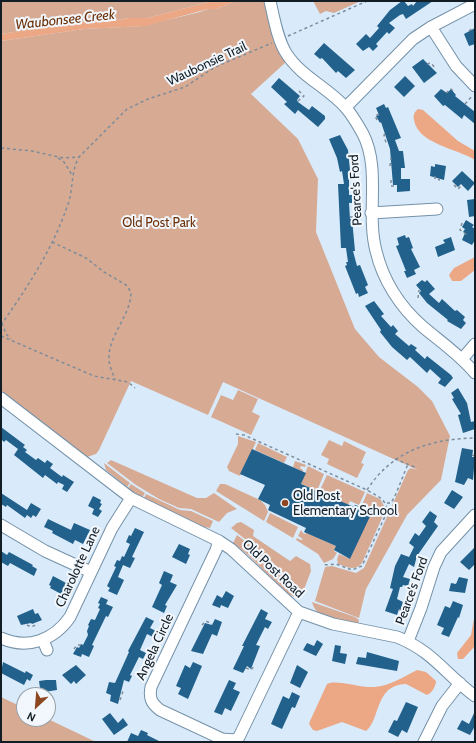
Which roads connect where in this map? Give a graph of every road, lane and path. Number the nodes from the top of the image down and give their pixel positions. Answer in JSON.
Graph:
{"nodes":[{"id":1,"x":270,"y":1,"type":"edge"},
{"id":2,"x":367,"y":1,"type":"edge"},
{"id":3,"x":475,"y":4,"type":"edge"},
{"id":4,"x":430,"y":28,"type":"junction"},
{"id":5,"x":473,"y":28,"type":"dead end"},
{"id":6,"x":469,"y":31,"type":"dead end"},
{"id":7,"x":285,"y":37,"type":"dead end"},
{"id":8,"x":276,"y":42,"type":"dead end"},
{"id":9,"x":427,"y":64,"type":"dead end"},
{"id":10,"x":436,"y":69,"type":"dead end"},
{"id":11,"x":299,"y":91,"type":"dead end"},
{"id":12,"x":474,"y":91,"type":"edge"},
{"id":13,"x":454,"y":92,"type":"dead end"},
{"id":14,"x":446,"y":93,"type":"dead end"},
{"id":15,"x":298,"y":101,"type":"dead end"},
{"id":16,"x":465,"y":104,"type":"dead end"},
{"id":17,"x":346,"y":108,"type":"junction"},
{"id":18,"x":378,"y":114,"type":"dead end"},
{"id":19,"x":377,"y":120,"type":"dead end"},
{"id":20,"x":385,"y":134,"type":"dead end"},
{"id":21,"x":386,"y":143,"type":"dead end"},
{"id":22,"x":1,"y":148,"type":"edge"},
{"id":23,"x":57,"y":157,"type":"junction"},
{"id":24,"x":78,"y":157,"type":"junction"},
{"id":25,"x":391,"y":158,"type":"dead end"},
{"id":26,"x":390,"y":166,"type":"dead end"},
{"id":27,"x":72,"y":175,"type":"junction"},
{"id":28,"x":435,"y":176,"type":"dead end"},
{"id":29,"x":391,"y":180,"type":"dead end"},
{"id":30,"x":440,"y":180,"type":"dead end"},
{"id":31,"x":454,"y":185,"type":"dead end"},
{"id":32,"x":462,"y":185,"type":"dead end"},
{"id":33,"x":397,"y":186,"type":"dead end"},
{"id":34,"x":437,"y":209,"type":"dead end"},
{"id":35,"x":371,"y":213,"type":"junction"},
{"id":36,"x":350,"y":217,"type":"dead end"},
{"id":37,"x":353,"y":223,"type":"dead end"},
{"id":38,"x":462,"y":223,"type":"dead end"},
{"id":39,"x":466,"y":235,"type":"dead end"},
{"id":40,"x":52,"y":242,"type":"junction"},
{"id":41,"x":419,"y":290,"type":"dead end"},
{"id":42,"x":418,"y":298,"type":"dead end"},
{"id":43,"x":2,"y":324,"type":"edge"},
{"id":44,"x":1,"y":336,"type":"edge"},
{"id":45,"x":12,"y":340,"type":"junction"},
{"id":46,"x":475,"y":344,"type":"edge"},
{"id":47,"x":462,"y":358,"type":"junction"},
{"id":48,"x":475,"y":373,"type":"edge"},
{"id":49,"x":115,"y":380,"type":"junction"},
{"id":50,"x":135,"y":388,"type":"dead end"},
{"id":51,"x":1,"y":398,"type":"edge"},
{"id":52,"x":236,"y":434,"type":"dead end"},
{"id":53,"x":475,"y":438,"type":"edge"},
{"id":54,"x":395,"y":459,"type":"junction"},
{"id":55,"x":408,"y":464,"type":"junction"},
{"id":56,"x":417,"y":468,"type":"dead end"},
{"id":57,"x":367,"y":490,"type":"junction"},
{"id":58,"x":131,"y":498,"type":"junction"},
{"id":59,"x":386,"y":504,"type":"junction"},
{"id":60,"x":475,"y":515,"type":"edge"},
{"id":61,"x":1,"y":525,"type":"edge"},
{"id":62,"x":219,"y":540,"type":"junction"},
{"id":63,"x":323,"y":565,"type":"dead end"},
{"id":64,"x":90,"y":572,"type":"junction"},
{"id":65,"x":404,"y":606,"type":"dead end"},
{"id":66,"x":399,"y":610,"type":"dead end"},
{"id":67,"x":300,"y":612,"type":"junction"},
{"id":68,"x":27,"y":624,"type":"dead end"},
{"id":69,"x":38,"y":624,"type":"dead end"},
{"id":70,"x":212,"y":624,"type":"dead end"},
{"id":71,"x":202,"y":625,"type":"dead end"},
{"id":72,"x":1,"y":638,"type":"edge"},
{"id":73,"x":408,"y":642,"type":"junction"},
{"id":74,"x":81,"y":645,"type":"dead end"},
{"id":75,"x":74,"y":650,"type":"dead end"},
{"id":76,"x":254,"y":666,"type":"dead end"},
{"id":77,"x":246,"y":668,"type":"dead end"},
{"id":78,"x":460,"y":683,"type":"junction"},
{"id":79,"x":121,"y":691,"type":"dead end"},
{"id":80,"x":475,"y":696,"type":"edge"},
{"id":81,"x":120,"y":700,"type":"dead end"},
{"id":82,"x":424,"y":742,"type":"edge"}],
"edges":[{"from":1,"to":17,"type":"street","name":"Pearce's Ford"},
{"from":2,"to":7,"type":"path"},
{"from":3,"to":4,"type":"street"},
{"from":4,"to":12,"type":"street"},
{"from":4,"to":17,"type":"street"},
{"from":5,"to":6,"type":"path"},
{"from":8,"to":24,"type":"path","name":"Waubonsie Trail"},
{"from":9,"to":10,"type":"path"},
{"from":11,"to":15,"type":"path"},
{"from":12,"to":16,"type":"path"},
{"from":13,"to":14,"type":"path"},
{"from":17,"to":35,"type":"street","name":"Pearce's Ford"},
{"from":18,"to":19,"type":"path"},
{"from":20,"to":21,"type":"path"},
{"from":22,"to":23,"type":"path"},
{"from":23,"to":24,"type":"path"},
{"from":23,"to":27,"type":"path"},
{"from":24,"to":27,"type":"path"},
{"from":25,"to":26,"type":"path"},
{"from":27,"to":40,"type":"path"},
{"from":28,"to":30,"type":"path"},
{"from":29,"to":33,"type":"path"},
{"from":31,"to":32,"type":"path"},
{"from":34,"to":35,"type":"street"},
{"from":35,"to":47,"type":"street","name":"Pearce's Ford"},
{"from":36,"to":37,"type":"path"},
{"from":38,"to":39,"type":"path"},
{"from":40,"to":43,"type":"path"},
{"from":40,"to":49,"type":"path"},
{"from":41,"to":42,"type":"path"},
{"from":43,"to":45,"type":"path"},
{"from":44,"to":45,"type":"path"},
{"from":45,"to":49,"type":"path"},
{"from":46,"to":47,"type":"street"},
{"from":47,"to":48,"type":"street","name":"Pearce's Ford"},
{"from":49,"to":50,"type":"path"},
{"from":51,"to":58,"type":"street","name":"Old Post Road"},
{"from":52,"to":57,"type":"path"},
{"from":53,"to":54,"type":"path"},
{"from":54,"to":55,"type":"path"},
{"from":54,"to":57,"type":"path"},
{"from":55,"to":56,"type":"path"},
{"from":55,"to":59,"type":"path"},
{"from":57,"to":59,"type":"path"},
{"from":58,"to":62,"type":"street","name":"Old Post Road"},
{"from":58,"to":64,"type":"street","name":"Charolotte Lane"},
{"from":59,"to":63,"type":"path"},
{"from":60,"to":73,"type":"street","name":"Pearce's Ford"},
{"from":61,"to":64,"type":"street"},
{"from":62,"to":67,"type":"street","name":"Old Post Road"},
{"from":62,"to":67,"type":"street","name":"Angela Circle"},
{"from":64,"to":72,"type":"street","name":"Charolotte Lane"},
{"from":65,"to":66,"type":"path"},
{"from":67,"to":73,"type":"street","name":"Old Post Road"},
{"from":68,"to":69,"type":"path"},
{"from":70,"to":71,"type":"path"},
{"from":73,"to":78,"type":"street","name":"Old Post Road"},
{"from":74,"to":75,"type":"path"},
{"from":76,"to":77,"type":"path"},
{"from":78,"to":80,"type":"street","name":"Old Post Road"},
{"from":78,"to":82,"type":"street"},
{"from":79,"to":81,"type":"path"}]}
